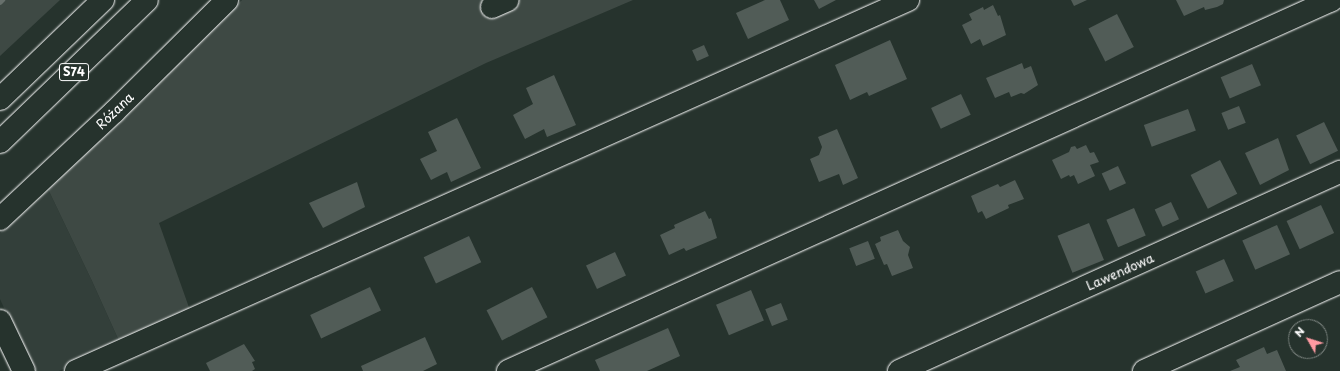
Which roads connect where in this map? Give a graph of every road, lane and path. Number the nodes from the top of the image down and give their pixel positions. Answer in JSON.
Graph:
{"nodes":[{"id":1,"x":103,"y":0,"type":"edge"},
{"id":2,"x":147,"y":0,"type":"edge"},
{"id":3,"x":227,"y":0,"type":"edge"},
{"id":4,"x":908,"y":0,"type":"edge"},
{"id":5,"x":1332,"y":0,"type":"edge"},
{"id":6,"x":0,"y":99,"type":"edge"},
{"id":7,"x":0,"y":142,"type":"edge"},
{"id":8,"x":1340,"y":172,"type":"edge"},
{"id":9,"x":0,"y":219,"type":"edge"},
{"id":10,"x":1340,"y":282,"type":"edge"},
{"id":11,"x":0,"y":321,"type":"edge"},
{"id":12,"x":24,"y":371,"type":"edge"},
{"id":13,"x":76,"y":371,"type":"edge"},
{"id":14,"x":508,"y":371,"type":"edge"},
{"id":15,"x":899,"y":371,"type":"edge"},
{"id":16,"x":1144,"y":371,"type":"edge"}],
"edges":[{"from":1,"to":6,"type":"main road","number":"S74"},
{"from":2,"to":7,"type":"main road","number":"S74"},
{"from":3,"to":9,"type":"main road","name":"Różana"},
{"from":4,"to":13,"type":"main road"},
{"from":5,"to":14,"type":"main road"},
{"from":8,"to":15,"type":"main road","name":"Lawendowa"},
{"from":10,"to":16,"type":"main road"},
{"from":11,"to":12,"type":"main road"}]}
